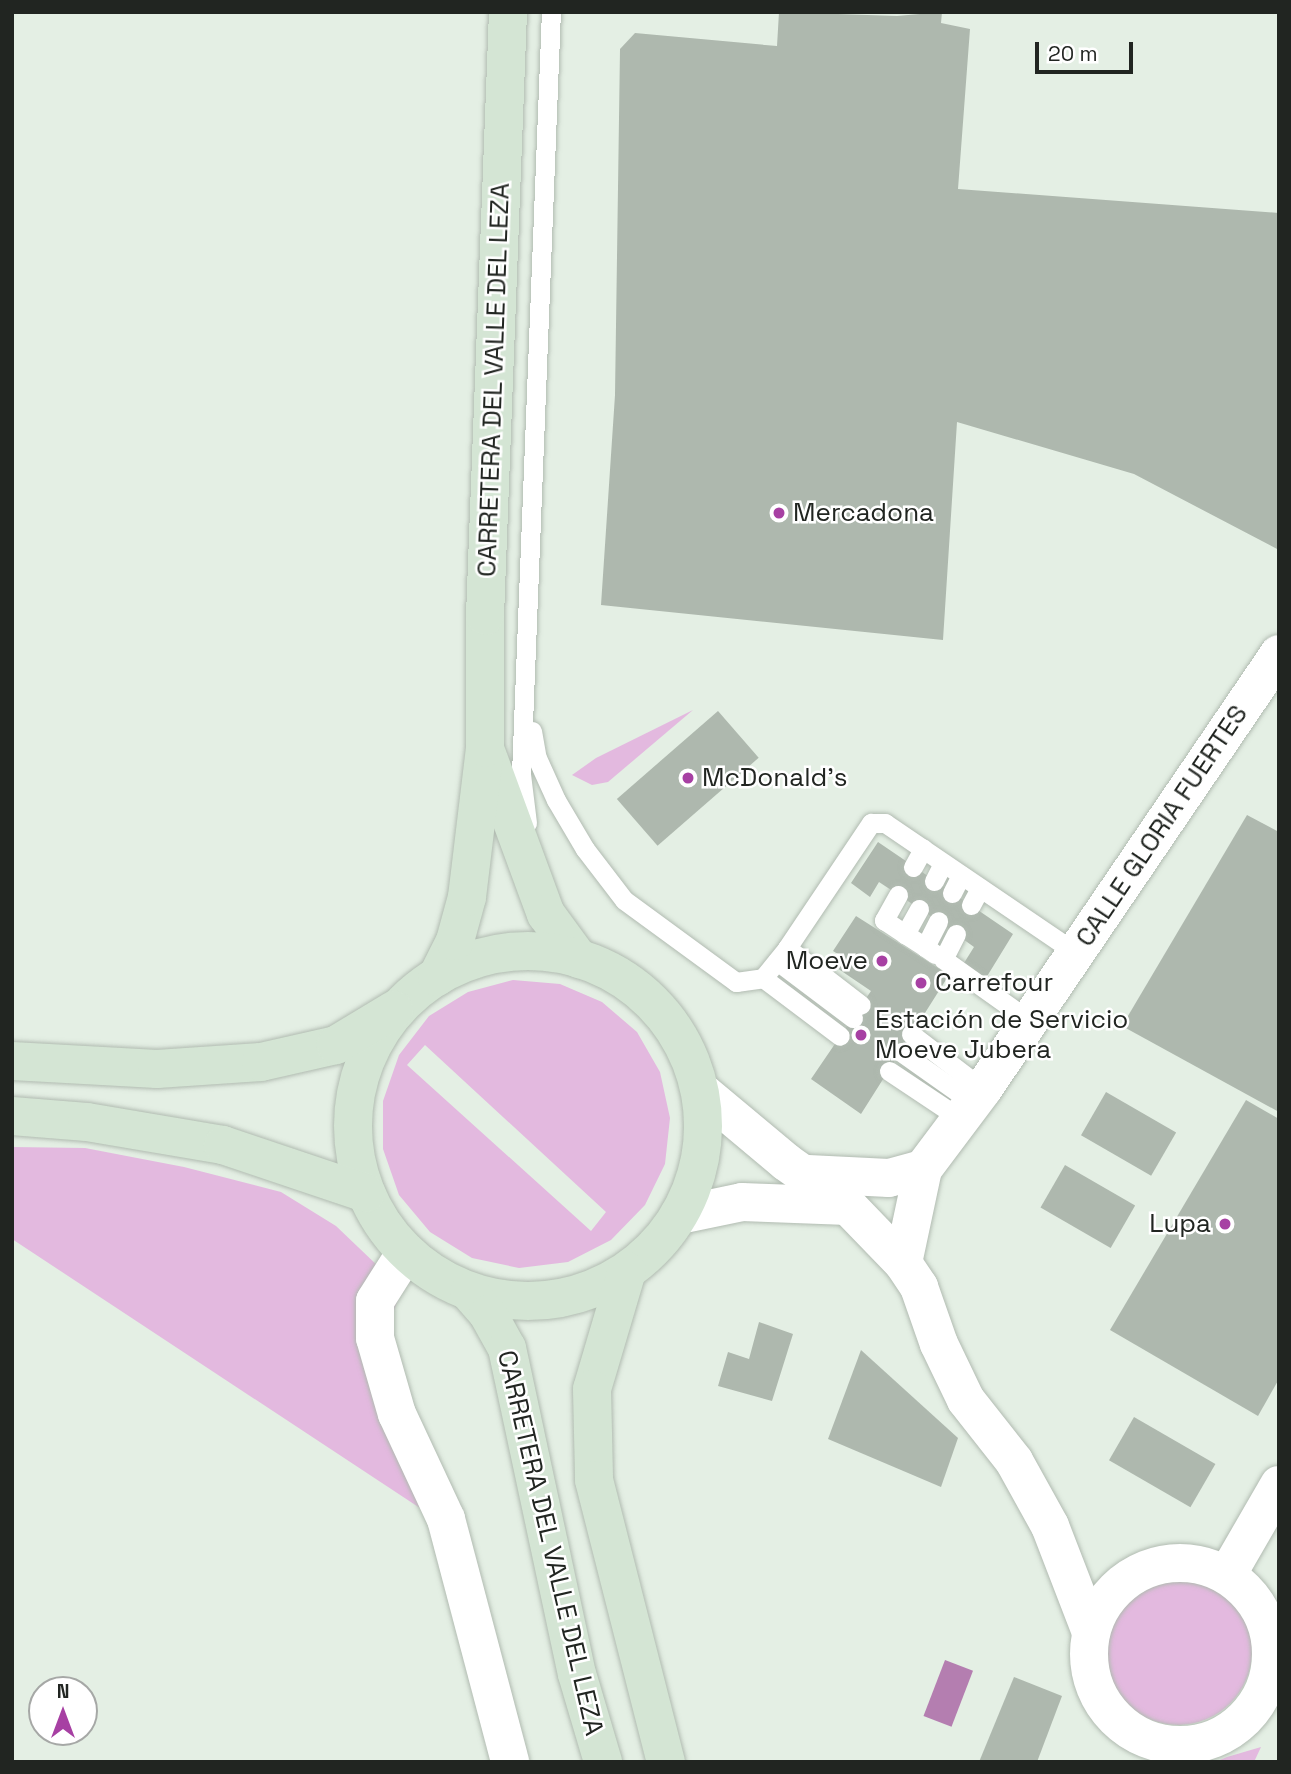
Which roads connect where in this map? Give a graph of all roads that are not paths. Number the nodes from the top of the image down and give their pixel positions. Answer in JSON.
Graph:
{"nodes":[{"id":1,"x":508,"y":12,"type":"edge"},
{"id":2,"x":551,"y":12,"type":"edge"},
{"id":3,"x":1279,"y":654,"type":"edge"},
{"id":4,"x":527,"y":705,"type":"junction"},
{"id":5,"x":485,"y":748,"type":"junction"},
{"id":6,"x":923,"y":849,"type":"junction"},
{"id":7,"x":943,"y":863,"type":"junction"},
{"id":8,"x":913,"y":867,"type":"dead end"},
{"id":9,"x":934,"y":881,"type":"dead end"},
{"id":10,"x":534,"y":883,"type":"junction"},
{"id":11,"x":898,"y":895,"type":"dead end"},
{"id":12,"x":919,"y":909,"type":"dead end"},
{"id":13,"x":938,"y":921,"type":"dead end"},
{"id":14,"x":905,"y":934,"type":"junction"},
{"id":15,"x":956,"y":934,"type":"dead end"},
{"id":16,"x":925,"y":947,"type":"junction"},
{"id":17,"x":1076,"y":953,"type":"junction"},
{"id":18,"x":781,"y":955,"type":"junction"},
{"id":19,"x":579,"y":959,"type":"junction"},
{"id":20,"x":943,"y":959,"type":"junction"},
{"id":21,"x":438,"y":977,"type":"junction"},
{"id":22,"x":762,"y":978,"type":"junction"},
{"id":23,"x":401,"y":1006,"type":"junction"},
{"id":24,"x":857,"y":1012,"type":"dead end"},
{"id":25,"x":1030,"y":1021,"type":"junction"},
{"id":26,"x":911,"y":1034,"type":"dead end"},
{"id":27,"x":840,"y":1036,"type":"dead end"},
{"id":28,"x":901,"y":1052,"type":"dead end"},
{"id":29,"x":12,"y":1061,"type":"edge"},
{"id":30,"x":889,"y":1070,"type":"dead end"},
{"id":31,"x":700,"y":1090,"type":"junction"},
{"id":32,"x":972,"y":1104,"type":"junction"},
{"id":33,"x":12,"y":1116,"type":"edge"},
{"id":34,"x":923,"y":1169,"type":"junction"},
{"id":35,"x":808,"y":1174,"type":"junction"},
{"id":36,"x":366,"y":1193,"type":"junction"},
{"id":37,"x":848,"y":1206,"type":"junction"},
{"id":38,"x":680,"y":1215,"type":"junction"},
{"id":39,"x":406,"y":1252,"type":"junction"},
{"id":40,"x":904,"y":1263,"type":"junction"},
{"id":41,"x":627,"y":1271,"type":"junction"},
{"id":42,"x":469,"y":1292,"type":"junction"},
{"id":43,"x":1279,"y":1485,"type":"edge"},
{"id":44,"x":1070,"y":1570,"type":"junction"},
{"id":45,"x":1134,"y":1576,"type":"junction"},
{"id":46,"x":1227,"y":1576,"type":"junction"},
{"id":47,"x":1091,"y":1632,"type":"junction"},
{"id":48,"x":1268,"y":1709,"type":"edge"},
{"id":49,"x":1162,"y":1754,"type":"edge"},
{"id":50,"x":510,"y":1762,"type":"edge"},
{"id":51,"x":603,"y":1762,"type":"edge"},
{"id":52,"x":666,"y":1762,"type":"edge"}],
"edges":[{"from":1,"to":5,"type":"main road","name":"CARRETERA DEL VALLE DEL LEZA"},
{"from":2,"to":4,"type":"lane"},
{"from":3,"to":17,"type":"street","name":"CALLE GLORIA FUERTES"},
{"from":4,"to":10,"type":"lane"},
{"from":4,"to":22,"type":"lane"},
{"from":5,"to":10,"type":"main road","name":"CARRETERA DEL VALLE DEL LEZA"},
{"from":5,"to":21,"type":"main road","name":"CARRETERA DEL VALLE DEL LEZA"},
{"from":6,"to":7,"type":"lane"},
{"from":6,"to":8,"type":"lane"},
{"from":6,"to":18,"type":"lane"},
{"from":7,"to":9,"type":"lane"},
{"from":7,"to":17,"type":"lane"},
{"from":10,"to":19,"type":"main road","name":"CARRETERA DEL VALLE DEL LEZA"},
{"from":11,"to":14,"type":"lane"},
{"from":12,"to":14,"type":"lane"},
{"from":13,"to":16,"type":"lane"},
{"from":14,"to":16,"type":"lane"},
{"from":15,"to":20,"type":"lane"},
{"from":16,"to":20,"type":"lane"},
{"from":17,"to":25,"type":"street","name":"CALLE GLORIA FUERTES"},
{"from":18,"to":22,"type":"lane"},
{"from":18,"to":24,"type":"lane"},
{"from":19,"to":21,"type":"main road"},
{"from":19,"to":31,"type":"main road"},
{"from":20,"to":25,"type":"lane"},
{"from":21,"to":23,"type":"main road"},
{"from":22,"to":27,"type":"lane"},
{"from":23,"to":29,"type":"main road"},
{"from":23,"to":36,"type":"main road"},
{"from":25,"to":32,"type":"street","name":"CALLE GLORIA FUERTES"},
{"from":26,"to":32,"type":"lane"},
{"from":28,"to":32,"type":"lane"},
{"from":30,"to":32,"type":"lane"},
{"from":31,"to":35,"type":"street"},
{"from":31,"to":38,"type":"main road"},
{"from":32,"to":34,"type":"street","name":"CALLE GLORIA FUERTES"},
{"from":33,"to":36,"type":"main road"},
{"from":34,"to":35,"type":"street"},
{"from":34,"to":40,"type":"street"},
{"from":35,"to":37,"type":"street"},
{"from":36,"to":39,"type":"main road"},
{"from":37,"to":38,"type":"street"},
{"from":37,"to":40,"type":"street"},
{"from":38,"to":41,"type":"main road"},
{"from":39,"to":42,"type":"main road"},
{"from":39,"to":50,"type":"street"},
{"from":40,"to":44,"type":"street"},
{"from":41,"to":42,"type":"main road"},
{"from":41,"to":52,"type":"main road"},
{"from":42,"to":51,"type":"main road","name":"CARRETERA DEL VALLE DEL LEZA"},
{"from":43,"to":46,"type":"street"},
{"from":44,"to":45,"type":"street"},
{"from":44,"to":47,"type":"street"},
{"from":45,"to":46,"type":"street"},
{"from":45,"to":47,"type":"street"},
{"from":46,"to":48,"type":"street"},
{"from":47,"to":49,"type":"street"},
{"from":48,"to":49,"type":"street"}]}
